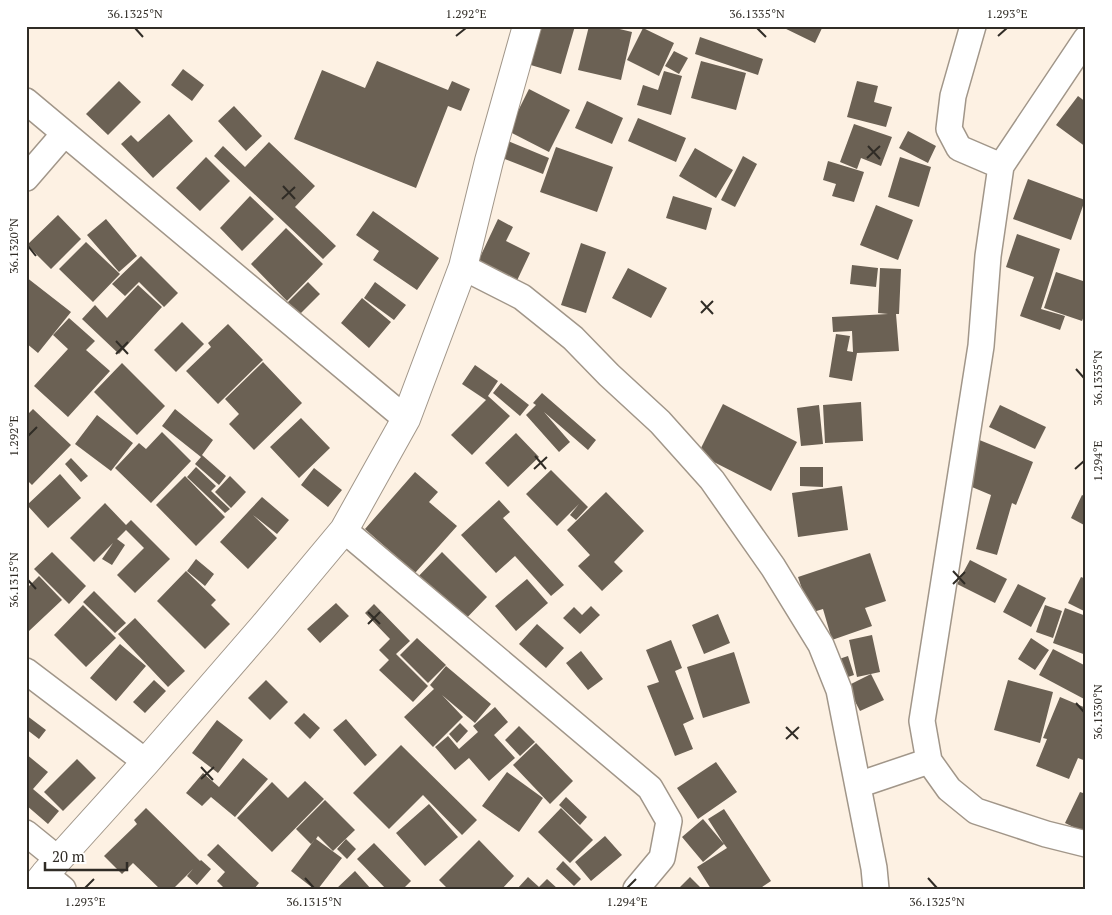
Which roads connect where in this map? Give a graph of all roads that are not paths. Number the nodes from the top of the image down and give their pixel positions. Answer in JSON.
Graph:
{"nodes":[{"id":1,"x":527,"y":26,"type":"edge"},
{"id":2,"x":973,"y":26,"type":"edge"},
{"id":3,"x":1086,"y":39,"type":"edge"},
{"id":4,"x":26,"y":101,"type":"edge"},
{"id":5,"x":64,"y":134,"type":"junction"},
{"id":6,"x":1001,"y":166,"type":"junction"},
{"id":7,"x":26,"y":178,"type":"edge"},
{"id":8,"x":463,"y":266,"type":"junction"},
{"id":9,"x":406,"y":419,"type":"junction"},
{"id":10,"x":344,"y":530,"type":"junction"},
{"id":11,"x":26,"y":671,"type":"edge"},
{"id":12,"x":146,"y":762,"type":"junction"},
{"id":13,"x":929,"y":762,"type":"junction"},
{"id":14,"x":858,"y":785,"type":"junction"},
{"id":15,"x":26,"y":833,"type":"edge"},
{"id":16,"x":1086,"y":844,"type":"edge"},
{"id":17,"x":50,"y":878,"type":"edge"},
{"id":18,"x":636,"y":889,"type":"edge"},
{"id":19,"x":876,"y":889,"type":"edge"}],
"edges":[{"from":1,"to":8,"type":"main road"},
{"from":2,"to":6,"type":"street"},
{"from":3,"to":6,"type":"street"},
{"from":4,"to":5,"type":"street"},
{"from":5,"to":7,"type":"street"},
{"from":5,"to":9,"type":"street"},
{"from":6,"to":13,"type":"street"},
{"from":8,"to":9,"type":"main road"},
{"from":8,"to":14,"type":"street"},
{"from":9,"to":10,"type":"main road"},
{"from":10,"to":12,"type":"main road"},
{"from":10,"to":18,"type":"street"},
{"from":11,"to":12,"type":"street"},
{"from":12,"to":17,"type":"main road"},
{"from":13,"to":14,"type":"street"},
{"from":13,"to":16,"type":"street"},
{"from":14,"to":19,"type":"street"},
{"from":15,"to":17,"type":"street"}]}
